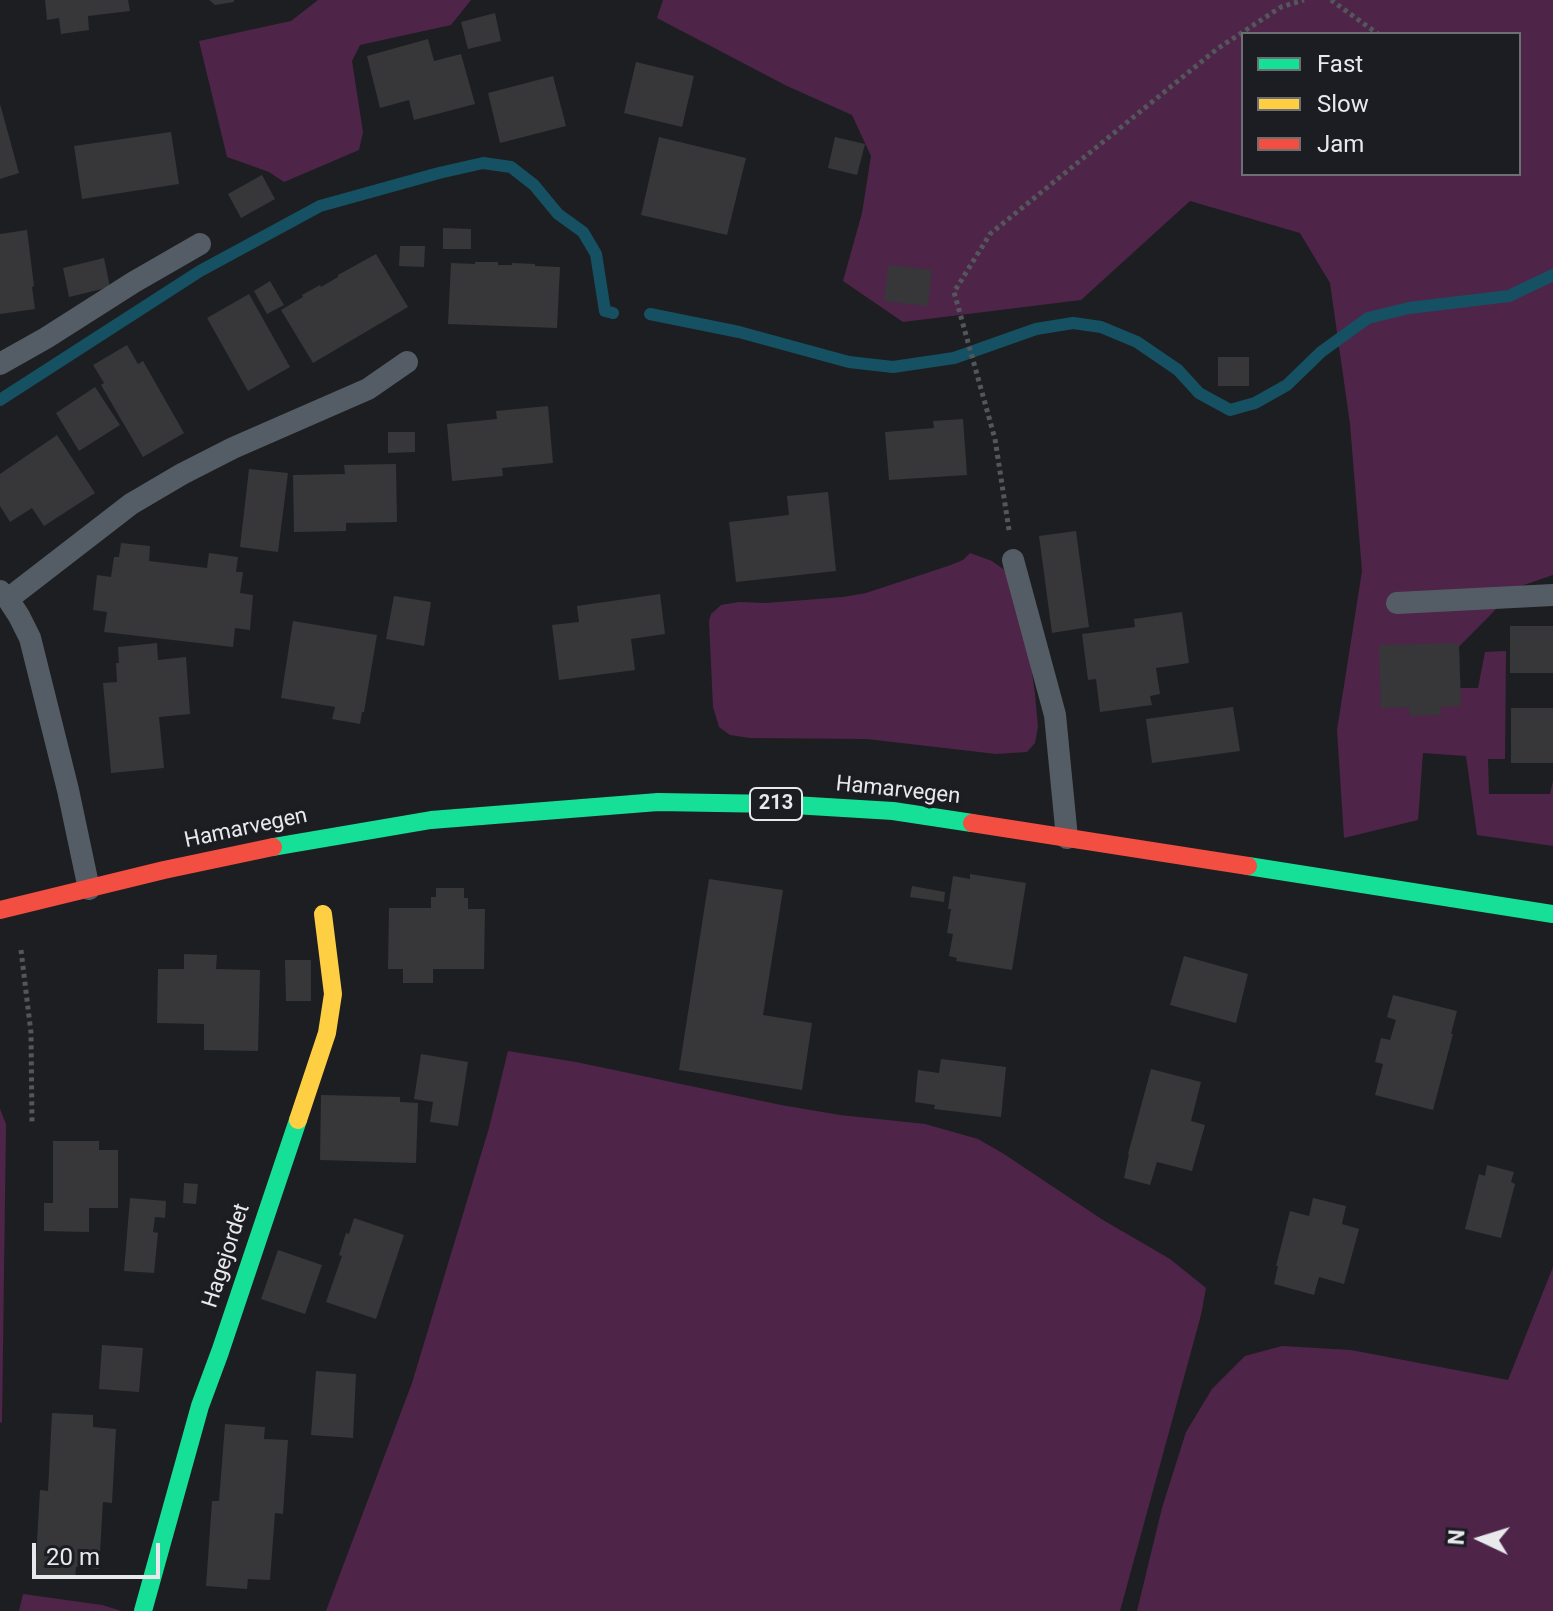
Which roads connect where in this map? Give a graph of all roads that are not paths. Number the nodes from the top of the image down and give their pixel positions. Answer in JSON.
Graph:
{"nodes":[{"id":1,"x":200,"y":244,"type":"dead end"},
{"id":2,"x":407,"y":362,"type":"dead end"},
{"id":3,"x":0,"y":364,"type":"edge"},
{"id":4,"x":1013,"y":560,"type":"road end"},
{"id":5,"x":4,"y":595,"type":"edge"},
{"id":6,"x":1553,"y":595,"type":"edge"},
{"id":7,"x":1397,"y":603,"type":"dead end"},
{"id":8,"x":1067,"y":838,"type":"junction"},
{"id":9,"x":89,"y":889,"type":"junction"},
{"id":10,"x":8,"y":908,"type":"edge"},
{"id":11,"x":323,"y":914,"type":"dead end"},
{"id":12,"x":1553,"y":914,"type":"edge"},
{"id":13,"x":143,"y":1611,"type":"edge"}],
"edges":[{"from":1,"to":3,"type":"lane"},
{"from":2,"to":5,"type":"lane"},
{"from":4,"to":8,"type":"lane"},
{"from":5,"to":9,"type":"lane"},
{"from":6,"to":7,"type":"lane"},
{"from":8,"to":9,"type":"main road","name":"Hamarvegen","number":"213"},
{"from":8,"to":12,"type":"main road","name":"Hamarvegen","number":"213"},
{"from":9,"to":10,"type":"main road","name":"Hamarvegen","number":"213"},
{"from":11,"to":13,"type":"main road","name":"Hagejordet"}]}
